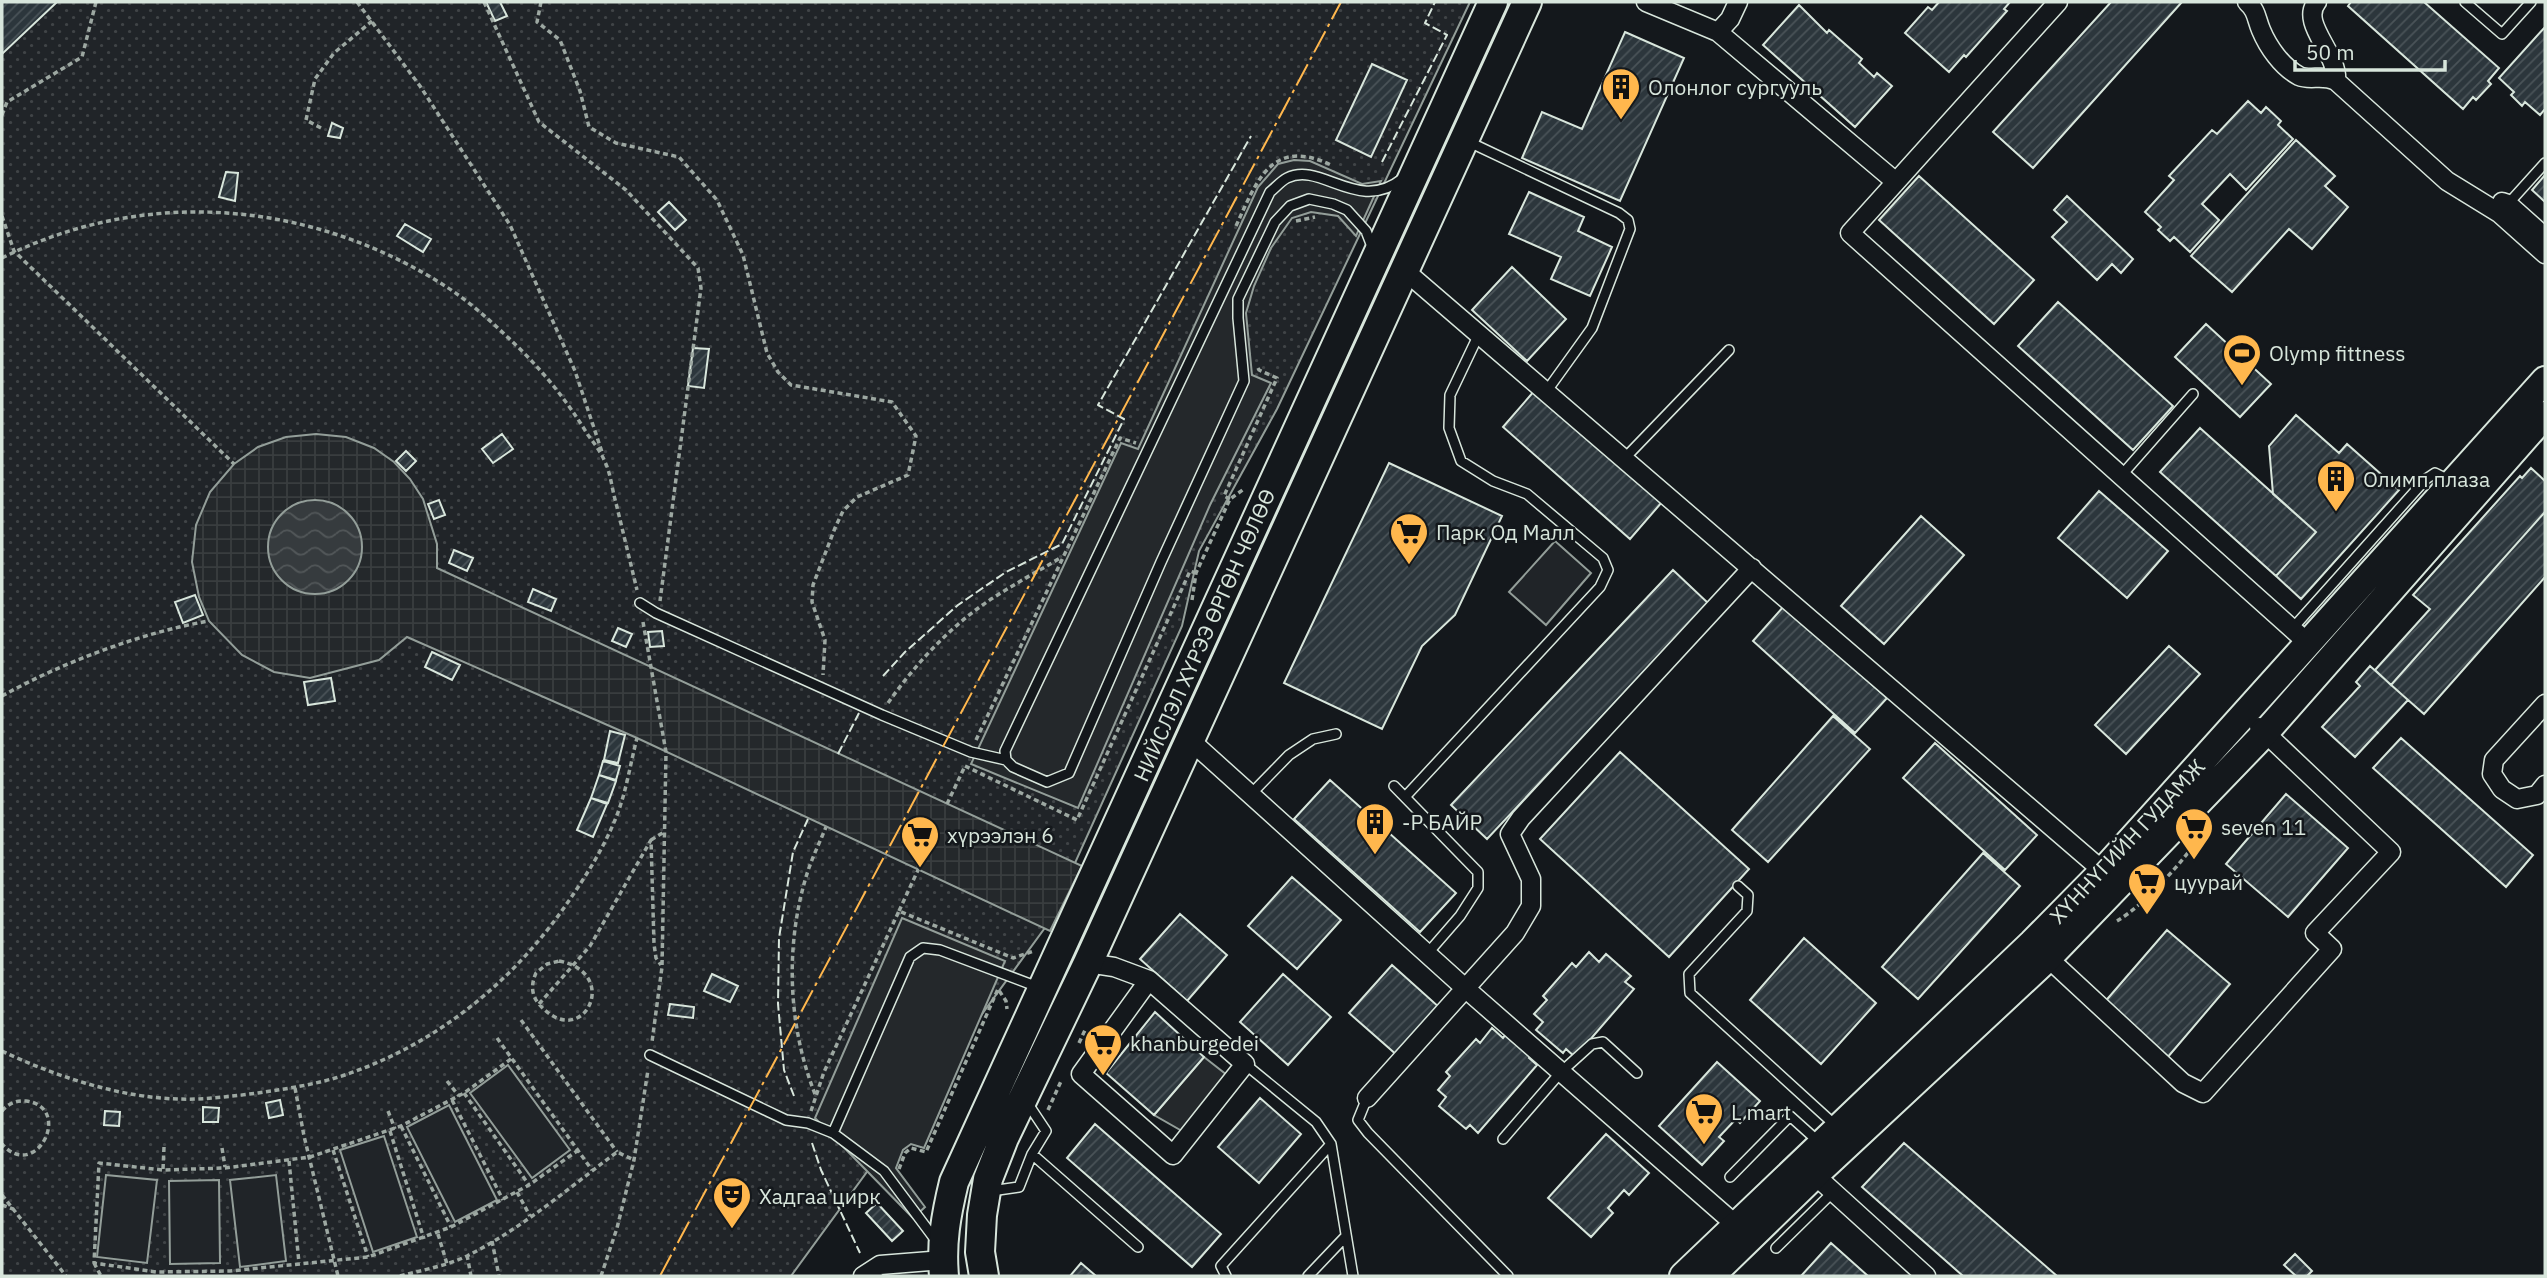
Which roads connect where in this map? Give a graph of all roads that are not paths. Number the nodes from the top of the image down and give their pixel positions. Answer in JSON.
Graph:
{"nodes":[{"id":1,"x":1493,"y":2,"type":"edge"},
{"id":2,"x":1527,"y":2,"type":"edge"},
{"id":3,"x":1646,"y":2,"type":"edge"},
{"id":4,"x":1738,"y":2,"type":"edge"},
{"id":5,"x":2058,"y":2,"type":"edge"},
{"id":6,"x":2247,"y":2,"type":"edge"},
{"id":7,"x":2317,"y":2,"type":"edge"},
{"id":8,"x":2465,"y":2,"type":"edge"},
{"id":9,"x":2531,"y":2,"type":"edge"},
{"id":10,"x":1718,"y":32,"type":"junction"},
{"id":11,"x":2336,"y":81,"type":"junction"},
{"id":12,"x":1464,"y":140,"type":"junction"},
{"id":13,"x":2545,"y":163,"type":"edge"},
{"id":14,"x":1417,"y":167,"type":"junction"},
{"id":15,"x":2447,"y":181,"type":"junction"},
{"id":16,"x":1896,"y":182,"type":"junction"},
{"id":17,"x":2508,"y":204,"type":"junction"},
{"id":18,"x":2545,"y":237,"type":"edge"},
{"id":19,"x":2545,"y":254,"type":"edge"},
{"id":20,"x":1376,"y":257,"type":"junction"},
{"id":21,"x":1404,"y":270,"type":"junction"},
{"id":22,"x":1479,"y":334,"type":"junction"},
{"id":23,"x":1729,"y":350,"type":"dead end"},
{"id":24,"x":2545,"y":380,"type":"edge"},
{"id":25,"x":1546,"y":391,"type":"junction"},
{"id":26,"x":2193,"y":394,"type":"dead end"},
{"id":27,"x":2537,"y":419,"type":"edge"},
{"id":28,"x":1624,"y":459,"type":"junction"},
{"id":29,"x":2120,"y":477,"type":"junction"},
{"id":30,"x":1752,"y":568,"type":"junction"},
{"id":31,"x":640,"y":603,"type":"road end"},
{"id":32,"x":2300,"y":636,"type":"junction"},
{"id":33,"x":1174,"y":699,"type":"junction"},
{"id":34,"x":2545,"y":704,"type":"edge"},
{"id":35,"x":1203,"y":712,"type":"junction"},
{"id":36,"x":2245,"y":714,"type":"junction"},
{"id":37,"x":2266,"y":733,"type":"junction"},
{"id":38,"x":1336,"y":734,"type":"dead end"},
{"id":39,"x":1190,"y":740,"type":"junction"},
{"id":40,"x":1006,"y":760,"type":"junction"},
{"id":41,"x":2545,"y":785,"type":"edge"},
{"id":42,"x":1394,"y":786,"type":"dead end"},
{"id":43,"x":1251,"y":794,"type":"junction"},
{"id":44,"x":1405,"y":797,"type":"junction"},
{"id":45,"x":2103,"y":870,"type":"junction"},
{"id":46,"x":1738,"y":886,"type":"dead end"},
{"id":47,"x":1427,"y":954,"type":"junction"},
{"id":48,"x":2048,"y":958,"type":"junction"},
{"id":49,"x":1088,"y":963,"type":"junction"},
{"id":50,"x":1149,"y":980,"type":"junction"},
{"id":51,"x":1465,"y":988,"type":"junction"},
{"id":52,"x":1043,"y":989,"type":"junction"},
{"id":53,"x":650,"y":1055,"type":"road end"},
{"id":54,"x":1245,"y":1064,"type":"junction"},
{"id":55,"x":1561,"y":1072,"type":"junction"},
{"id":56,"x":1637,"y":1073,"type":"dead end"},
{"id":57,"x":1024,"y":1098,"type":"junction"},
{"id":58,"x":1367,"y":1098,"type":"joint"},
{"id":59,"x":833,"y":1133,"type":"junction"},
{"id":60,"x":1837,"y":1138,"type":"junction"},
{"id":61,"x":1503,"y":1139,"type":"dead end"},
{"id":62,"x":1331,"y":1144,"type":"junction"},
{"id":63,"x":1032,"y":1154,"type":"junction"},
{"id":64,"x":1730,"y":1177,"type":"dead end"},
{"id":65,"x":1817,"y":1177,"type":"junction"},
{"id":66,"x":986,"y":1192,"type":"junction"},
{"id":67,"x":1736,"y":1225,"type":"junction"},
{"id":68,"x":1346,"y":1236,"type":"junction"},
{"id":69,"x":1138,"y":1247,"type":"dead end"},
{"id":70,"x":1776,"y":1248,"type":"dead end"},
{"id":71,"x":943,"y":1261,"type":"edge"},
{"id":72,"x":863,"y":1276,"type":"edge"},
{"id":73,"x":984,"y":1276,"type":"edge"},
{"id":74,"x":1226,"y":1276,"type":"edge"},
{"id":75,"x":1308,"y":1276,"type":"edge"},
{"id":76,"x":1353,"y":1276,"type":"edge"},
{"id":77,"x":1508,"y":1276,"type":"edge"},
{"id":78,"x":1683,"y":1276,"type":"edge"},
{"id":79,"x":1711,"y":1276,"type":"edge"},
{"id":80,"x":1926,"y":1276,"type":"edge"}],
"edges":[{"from":1,"to":14,"type":"main road","name":"НИЙСЛЭЛ ХҮРЭЭ ӨРГӨН ЧӨЛӨӨ"},
{"from":2,"to":12,"type":"main road","name":"НИЙСЛЭЛ ХҮРЭЭ ӨРГӨН ЧӨЛӨӨ"},
{"from":3,"to":10,"type":"street"},
{"from":4,"to":10,"type":"street"},
{"from":5,"to":16,"type":"street"},
{"from":6,"to":11,"type":"street"},
{"from":7,"to":11,"type":"street"},
{"from":8,"to":9,"type":"lane"},
{"from":10,"to":16,"type":"street"},
{"from":11,"to":15,"type":"street"},
{"from":12,"to":21,"type":"main road","name":"НИЙСЛЭЛ ХҮРЭЭ ӨРГӨН ЧӨЛӨӨ"},
{"from":12,"to":25,"type":"lane"},
{"from":13,"to":17,"type":"lane"},
{"from":14,"to":20,"type":"main road","name":"НИЙСЛЭЛ ХҮРЭЭ ӨРГӨН ЧӨЛӨӨ"},
{"from":14,"to":40,"type":"lane"},
{"from":15,"to":17,"type":"street"},
{"from":15,"to":19,"type":"street"},
{"from":16,"to":29,"type":"street"},
{"from":17,"to":18,"type":"street"},
{"from":20,"to":33,"type":"main road","name":"НИЙСЛЭЛ ХҮРЭЭ ӨРГӨН ЧӨЛӨӨ"},
{"from":20,"to":40,"type":"lane"},
{"from":21,"to":22,"type":"street"},
{"from":21,"to":35,"type":"main road","name":"НИЙСЛЭЛ ХҮРЭЭ ӨРГӨН ЧӨЛӨӨ"},
{"from":22,"to":25,"type":"street"},
{"from":22,"to":44,"type":"lane"},
{"from":23,"to":28,"type":"lane"},
{"from":24,"to":27,"type":"main road","name":"ХҮННҮГИЙН ГУДАМЖ"},
{"from":25,"to":28,"type":"street"},
{"from":26,"to":29,"type":"lane"},
{"from":27,"to":32,"type":"main road","name":"ХҮННҮГИЙН ГУДАМЖ"},
{"from":27,"to":37,"type":"main road","name":"ХҮННҮГИЙН ГУДАМЖ"},
{"from":28,"to":30,"type":"street"},
{"from":29,"to":32,"type":"street"},
{"from":30,"to":45,"type":"street"},
{"from":30,"to":51,"type":"street"},
{"from":31,"to":40,"type":"lane"},
{"from":32,"to":36,"type":"main road","name":"ХҮННҮГИЙН ГУДАМЖ"},
{"from":33,"to":35,"type":"main road"},
{"from":33,"to":52,"type":"main road","name":"НИЙСЛЭЛ ХҮРЭЭ ӨРГӨН ЧӨЛӨӨ"},
{"from":34,"to":41,"type":"street"},
{"from":35,"to":39,"type":"main road","name":"НИЙСЛЭЛ ХҮРЭЭ ӨРГӨН ЧӨЛӨӨ"},
{"from":36,"to":37,"type":"street"},
{"from":36,"to":45,"type":"main road","name":"ХҮННҮГИЙН ГУДАМЖ"},
{"from":37,"to":48,"type":"main road","name":"ХҮННҮГИЙН ГУДАМЖ"},
{"from":37,"to":48,"type":"street"},
{"from":38,"to":43,"type":"lane"},
{"from":39,"to":43,"type":"street"},
{"from":39,"to":49,"type":"main road","name":"НИЙСЛЭЛ ХҮРЭЭ ӨРГӨН ЧӨЛӨӨ"},
{"from":42,"to":44,"type":"lane"},
{"from":43,"to":47,"type":"street"},
{"from":44,"to":47,"type":"lane"},
{"from":45,"to":60,"type":"main road","name":"ХҮННҮГИЙН ГУДАМЖ"},
{"from":46,"to":60,"type":"lane"},
{"from":47,"to":51,"type":"street"},
{"from":48,"to":60,"type":"main road","name":"ХҮННҮГИЙН ГУДАМЖ"},
{"from":49,"to":50,"type":"street"},
{"from":49,"to":57,"type":"main road","name":"НИЙСЛЭЛ ХҮРЭЭ ӨРГӨН ЧӨЛӨӨ"},
{"from":50,"to":54,"type":"street"},
{"from":50,"to":54,"type":"street"},
{"from":51,"to":55,"type":"street"},
{"from":51,"to":58,"type":"street"},
{"from":52,"to":59,"type":"lane"},
{"from":52,"to":71,"type":"main road","name":"НИЙСЛЭЛ ХҮРЭЭ ӨРГӨН ЧӨЛӨӨ"},
{"from":53,"to":59,"type":"lane"},
{"from":54,"to":62,"type":"lane"},
{"from":55,"to":56,"type":"lane"},
{"from":55,"to":61,"type":"lane"},
{"from":55,"to":67,"type":"street"},
{"from":57,"to":63,"type":"lane"},
{"from":57,"to":66,"type":"main road","name":"НИЙСЛЭЛ ХҮРЭЭ ӨРГӨН ЧӨЛӨӨ"},
{"from":58,"to":77,"type":"lane"},
{"from":59,"to":71,"type":"lane"},
{"from":60,"to":64,"type":"lane"},
{"from":60,"to":65,"type":"main road","name":"ХҮННҮГИЙН ГУДАМЖ"},
{"from":62,"to":68,"type":"lane"},
{"from":62,"to":74,"type":"lane"},
{"from":63,"to":66,"type":"lane"},
{"from":63,"to":69,"type":"lane"},
{"from":65,"to":67,"type":"main road","name":"ХҮННҮГИЙН ГУДАМЖ"},
{"from":65,"to":70,"type":"lane"},
{"from":65,"to":79,"type":"main road","name":"ХҮННҮГИЙН ГУДАМЖ"},
{"from":65,"to":80,"type":"street"},
{"from":66,"to":73,"type":"main road","name":"НИЙСЛЭЛ ХҮРЭЭ ӨРГӨН ЧӨЛӨӨ"},
{"from":67,"to":78,"type":"main road","name":"ХҮННҮГИЙН ГУДАМЖ"},
{"from":68,"to":75,"type":"lane"},
{"from":68,"to":76,"type":"lane"},
{"from":71,"to":72,"type":"street"}]}
